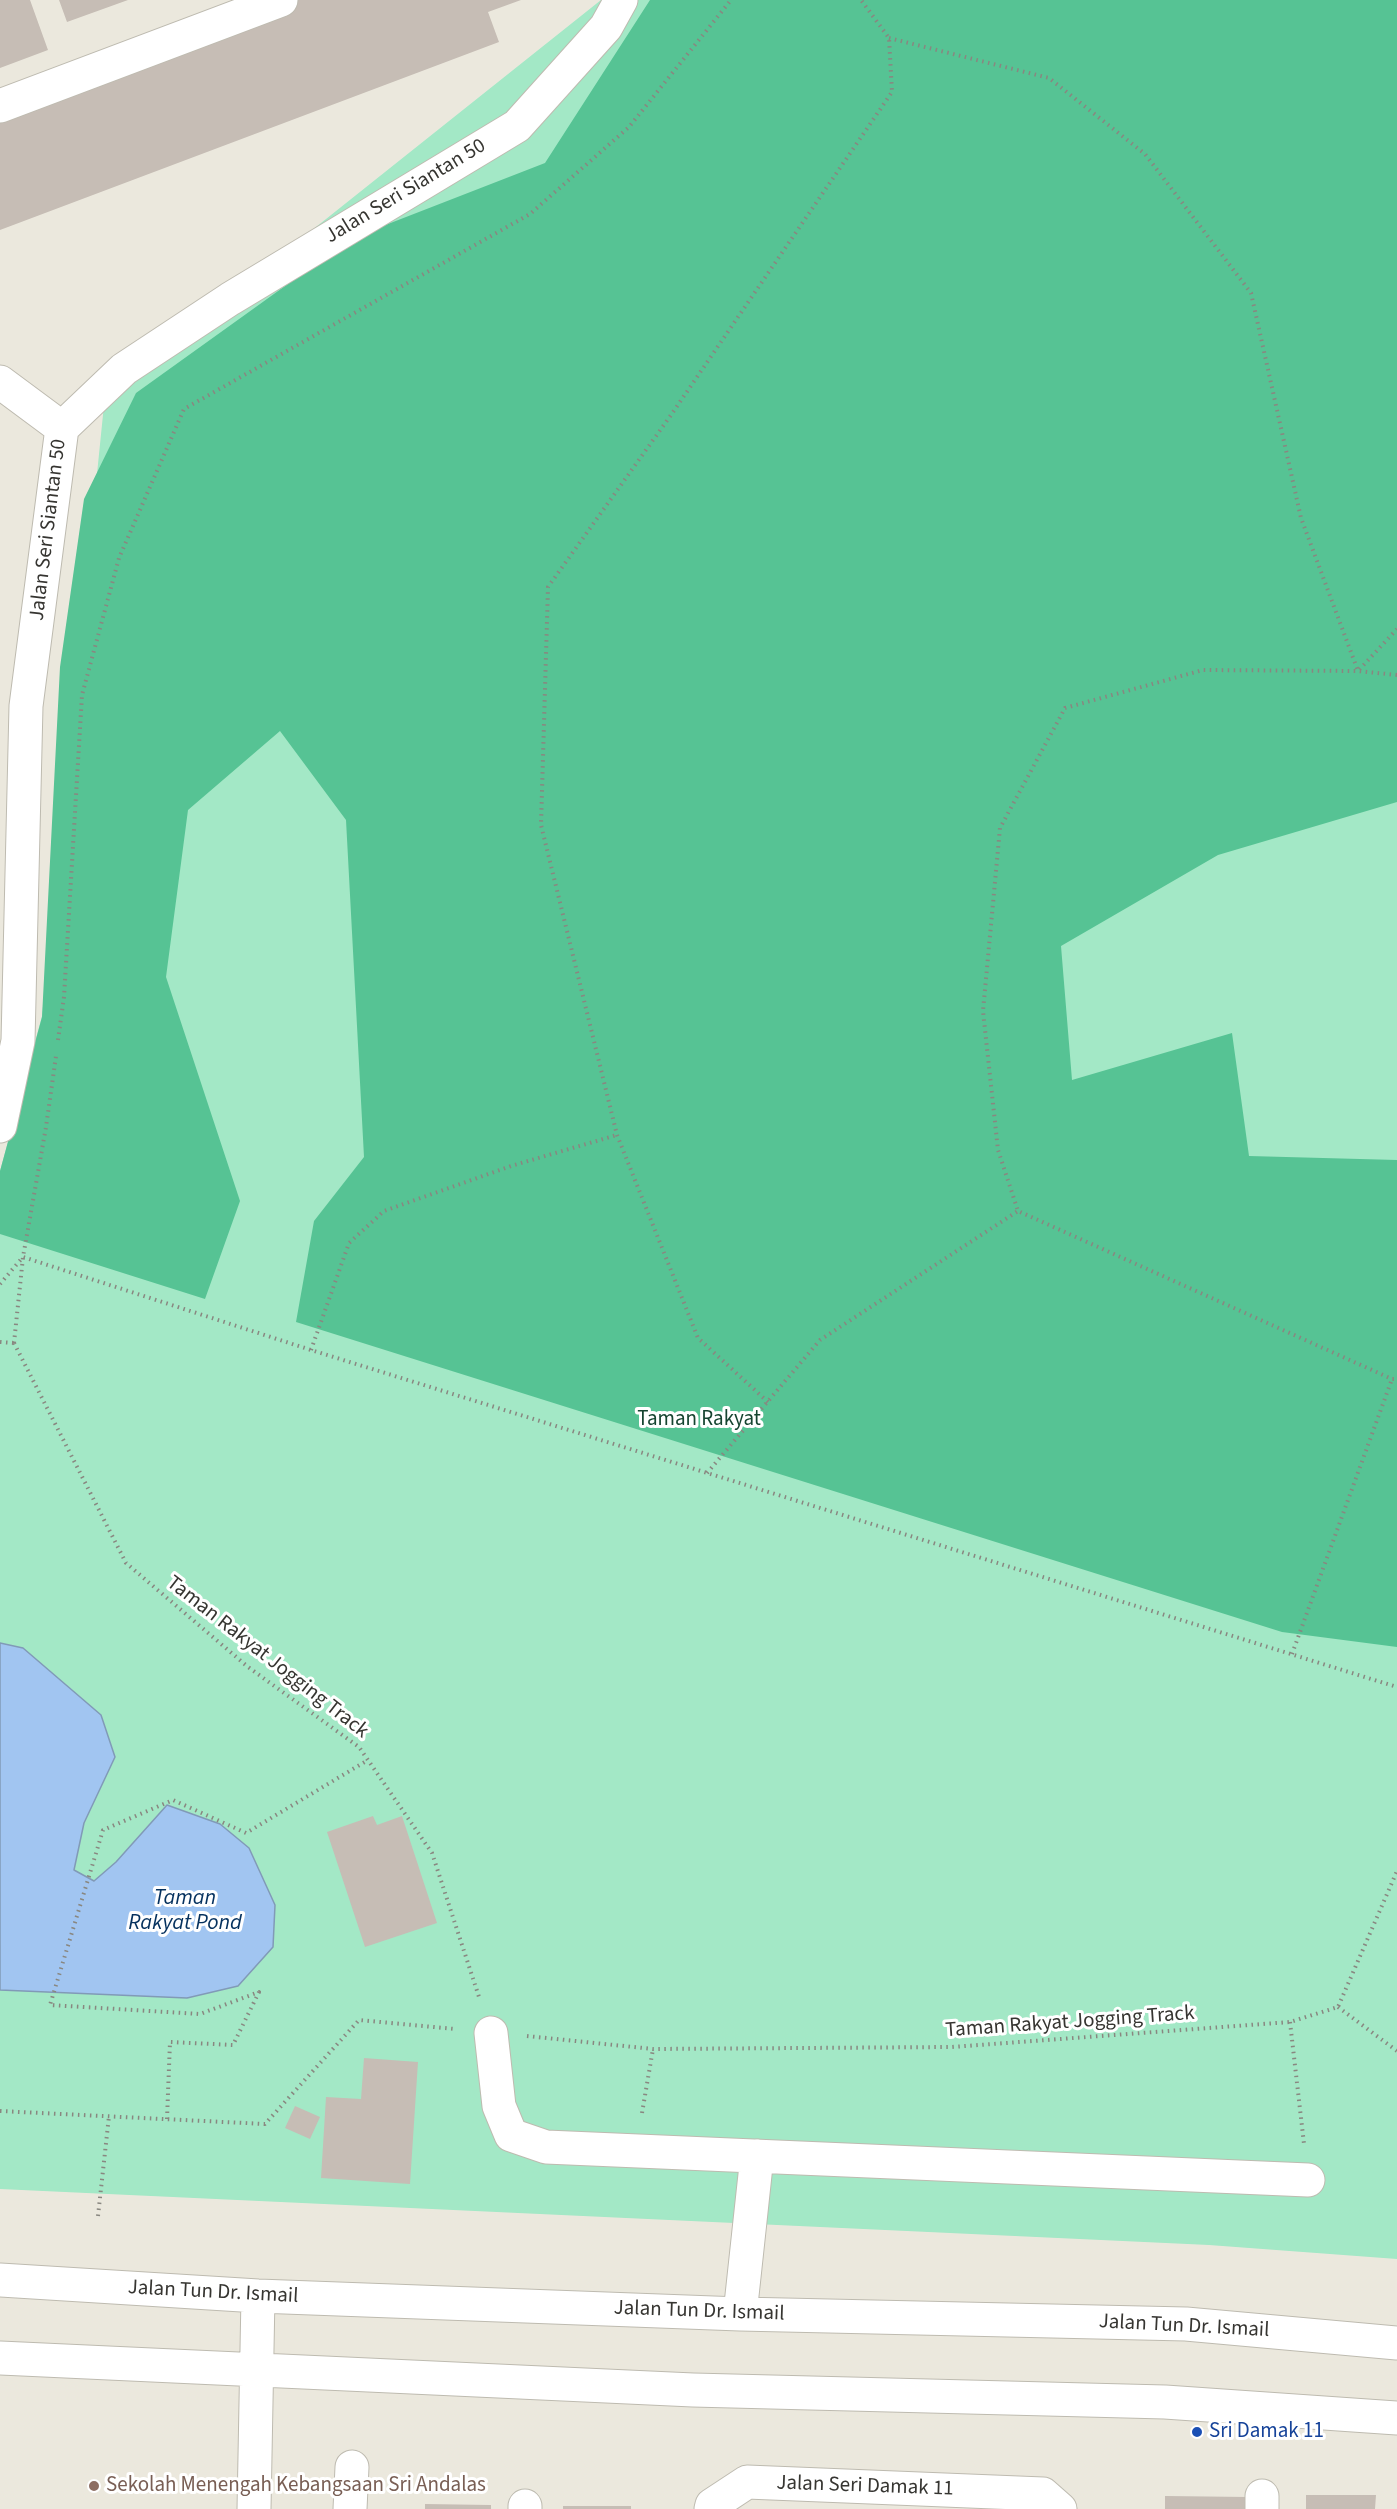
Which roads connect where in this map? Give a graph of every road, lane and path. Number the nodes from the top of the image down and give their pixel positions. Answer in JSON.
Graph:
{"nodes":[{"id":1,"x":281,"y":0,"type":"edge"},
{"id":2,"x":621,"y":0,"type":"edge"},
{"id":3,"x":731,"y":0,"type":"edge"},
{"id":4,"x":861,"y":0,"type":"edge"},
{"id":5,"x":889,"y":38,"type":"junction"},
{"id":6,"x":0,"y":106,"type":"edge"},
{"id":7,"x":0,"y":382,"type":"edge"},
{"id":8,"x":62,"y":428,"type":"junction"},
{"id":9,"x":1397,"y":630,"type":"edge"},
{"id":10,"x":1358,"y":671,"type":"junction"},
{"id":11,"x":1397,"y":675,"type":"edge"},
{"id":12,"x":9,"y":1040,"type":"edge"},
{"id":13,"x":0,"y":1126,"type":"edge"},
{"id":14,"x":617,"y":1135,"type":"junction"},
{"id":15,"x":1018,"y":1211,"type":"junction"},
{"id":16,"x":22,"y":1257,"type":"junction"},
{"id":17,"x":0,"y":1284,"type":"edge"},
{"id":18,"x":0,"y":1342,"type":"edge"},
{"id":19,"x":14,"y":1343,"type":"junction"},
{"id":20,"x":312,"y":1350,"type":"junction"},
{"id":21,"x":1394,"y":1379,"type":"edge"},
{"id":22,"x":768,"y":1402,"type":"junction"},
{"id":23,"x":707,"y":1473,"type":"junction"},
{"id":24,"x":1292,"y":1654,"type":"junction"},
{"id":25,"x":1397,"y":1687,"type":"edge"},
{"id":26,"x":368,"y":1760,"type":"junction"},
{"id":27,"x":1397,"y":1871,"type":"edge"},
{"id":28,"x":1338,"y":2007,"type":"junction"},
{"id":29,"x":1290,"y":2022,"type":"junction"},
{"id":30,"x":491,"y":2033,"type":"junction"},
{"id":31,"x":653,"y":2049,"type":"junction"},
{"id":32,"x":1397,"y":2051,"type":"edge"},
{"id":33,"x":0,"y":2111,"type":"edge"},
{"id":34,"x":109,"y":2116,"type":"junction"},
{"id":35,"x":167,"y":2119,"type":"junction"},
{"id":36,"x":636,"y":2151,"type":"junction"},
{"id":37,"x":757,"y":2156,"type":"junction"},
{"id":38,"x":1308,"y":2180,"type":"joint"},
{"id":39,"x":98,"y":2216,"type":"dead end"},
{"id":40,"x":0,"y":2280,"type":"edge"},
{"id":41,"x":258,"y":2296,"type":"junction"},
{"id":42,"x":740,"y":2314,"type":"junction"},
{"id":43,"x":1397,"y":2343,"type":"edge"},
{"id":44,"x":0,"y":2358,"type":"edge"},
{"id":45,"x":256,"y":2372,"type":"junction"},
{"id":46,"x":1397,"y":2418,"type":"edge"},
{"id":47,"x":352,"y":2467,"type":"dead end"},
{"id":48,"x":891,"y":2499,"type":"edge"},
{"id":49,"x":254,"y":2509,"type":"edge"},
{"id":50,"x":350,"y":2509,"type":"edge"},
{"id":51,"x":711,"y":2509,"type":"edge"},
{"id":52,"x":1060,"y":2509,"type":"edge"}],
"edges":[{"from":1,"to":6,"type":"street"},
{"from":2,"to":8,"type":"street","name":"Jalan Seri Siantan 50"},
{"from":3,"to":16,"type":"path"},
{"from":4,"to":5,"type":"path"},
{"from":5,"to":10,"type":"path"},
{"from":5,"to":14,"type":"path"},
{"from":7,"to":8,"type":"street"},
{"from":8,"to":12,"type":"street","name":"Jalan Seri Siantan 50"},
{"from":9,"to":10,"type":"path"},
{"from":10,"to":11,"type":"path"},
{"from":10,"to":15,"type":"path"},
{"from":12,"to":13,"type":"street","name":"Jalan Seri Siantan 50"},
{"from":14,"to":20,"type":"path"},
{"from":14,"to":22,"type":"path"},
{"from":15,"to":21,"type":"path"},
{"from":15,"to":22,"type":"path"},
{"from":16,"to":17,"type":"path"},
{"from":16,"to":19,"type":"path"},
{"from":16,"to":20,"type":"path"},
{"from":18,"to":19,"type":"path"},
{"from":19,"to":26,"type":"path","name":"Taman Rakyat Jogging Track"},
{"from":20,"to":23,"type":"path"},
{"from":21,"to":24,"type":"path"},
{"from":22,"to":23,"type":"path"},
{"from":23,"to":24,"type":"path"},
{"from":24,"to":25,"type":"path"},
{"from":26,"to":30,"type":"path","name":"Taman Rakyat Jogging Track"},
{"from":26,"to":35,"type":"path","name":"Taman Rakyat Jogging Track"},
{"from":27,"to":28,"type":"path"},
{"from":28,"to":29,"type":"path","name":"Taman Rakyat Jogging Track"},
{"from":28,"to":32,"type":"path"},
{"from":29,"to":31,"type":"path","name":"Taman Rakyat Jogging Track"},
{"from":29,"to":38,"type":"path"},
{"from":30,"to":31,"type":"path","name":"Taman Rakyat Jogging Track"},
{"from":30,"to":35,"type":"path","name":"Taman Rakyat Jogging Track"},
{"from":30,"to":36,"type":"street"},
{"from":31,"to":36,"type":"path"},
{"from":33,"to":34,"type":"path","name":"Taman Rakyat Jogging Track"},
{"from":34,"to":35,"type":"path","name":"Taman Rakyat Jogging Track"},
{"from":34,"to":39,"type":"path"},
{"from":36,"to":37,"type":"street"},
{"from":37,"to":38,"type":"street"},
{"from":37,"to":42,"type":"street"},
{"from":40,"to":41,"type":"street","name":"Jalan Tun Dr. Ismail"},
{"from":41,"to":42,"type":"street","name":"Jalan Tun Dr. Ismail"},
{"from":41,"to":45,"type":"street"},
{"from":42,"to":43,"type":"street","name":"Jalan Tun Dr. Ismail"},
{"from":44,"to":45,"type":"street"},
{"from":45,"to":46,"type":"street"},
{"from":45,"to":49,"type":"street"},
{"from":47,"to":50,"type":"street"},
{"from":48,"to":51,"type":"street","name":"Jalan Seri Damak 11"},
{"from":48,"to":52,"type":"street","name":"Jalan Seri Damak 11"}]}
